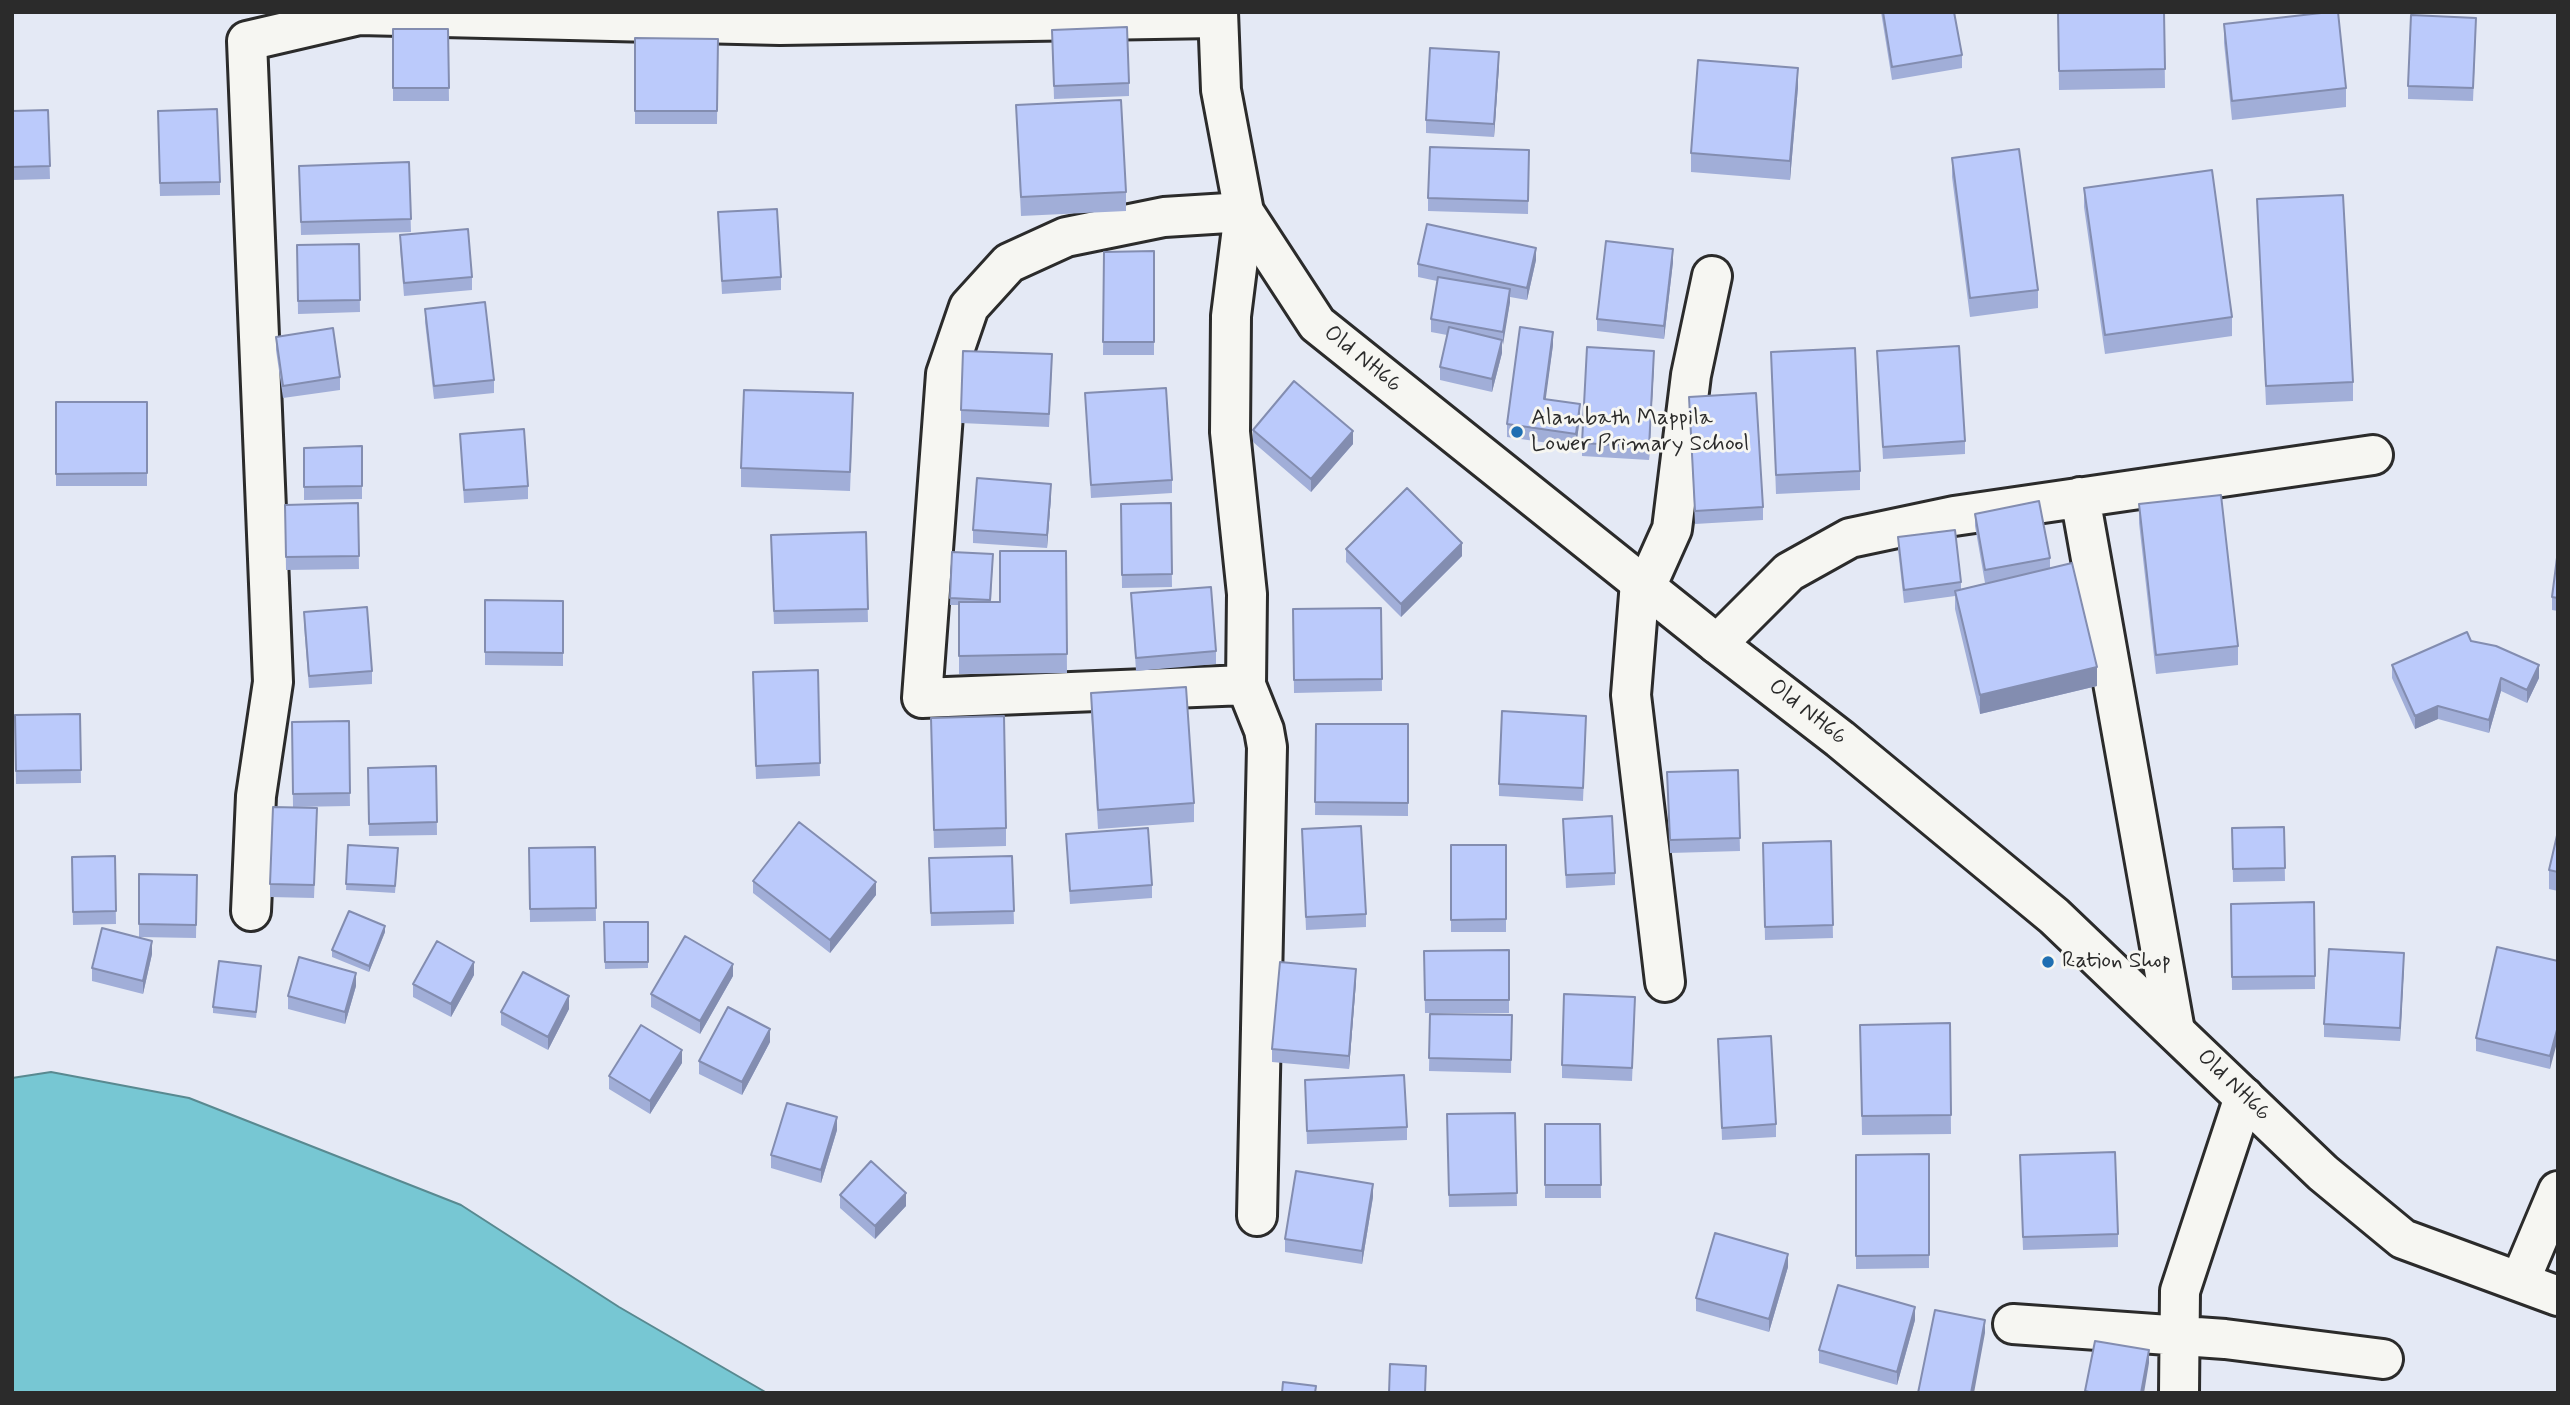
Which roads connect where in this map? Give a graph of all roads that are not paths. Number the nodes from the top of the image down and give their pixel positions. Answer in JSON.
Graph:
{"nodes":[{"id":1,"x":1217,"y":15,"type":"edge"},
{"id":2,"x":1244,"y":212,"type":"junction"},
{"id":3,"x":1712,"y":276,"type":"dead end"},
{"id":4,"x":2373,"y":455,"type":"dead end"},
{"id":5,"x":2080,"y":497,"type":"junction"},
{"id":6,"x":1643,"y":584,"type":"junction"},
{"id":7,"x":1717,"y":644,"type":"junction"},
{"id":8,"x":1246,"y":685,"type":"junction"},
{"id":9,"x":251,"y":911,"type":"dead end"},
{"id":10,"x":1665,"y":982,"type":"dead end"},
{"id":11,"x":2175,"y":1031,"type":"junction"},
{"id":12,"x":2244,"y":1097,"type":"junction"},
{"id":13,"x":2558,"y":1191,"type":"edge"},
{"id":14,"x":1257,"y":1216,"type":"dead end"},
{"id":15,"x":2520,"y":1281,"type":"junction"},
{"id":16,"x":2558,"y":1296,"type":"edge"},
{"id":17,"x":2013,"y":1324,"type":"dead end"},
{"id":18,"x":2179,"y":1336,"type":"junction"},
{"id":19,"x":2383,"y":1359,"type":"dead end"},
{"id":20,"x":2179,"y":1393,"type":"edge"}],
"edges":[{"from":1,"to":2,"type":"street","name":"Old NH66"},
{"from":1,"to":9,"type":"street"},
{"from":2,"to":6,"type":"street","name":"Old NH66"},
{"from":2,"to":8,"type":"street"},
{"from":2,"to":8,"type":"street"},
{"from":3,"to":6,"type":"street"},
{"from":4,"to":5,"type":"street"},
{"from":5,"to":7,"type":"street"},
{"from":5,"to":11,"type":"street"},
{"from":6,"to":7,"type":"street","name":"Old NH66"},
{"from":6,"to":10,"type":"street"},
{"from":7,"to":11,"type":"street","name":"Old NH66"},
{"from":8,"to":14,"type":"street"},
{"from":11,"to":12,"type":"street","name":"Old NH66"},
{"from":12,"to":15,"type":"street","name":"Old NH66"},
{"from":12,"to":18,"type":"street"},
{"from":13,"to":15,"type":"street"},
{"from":15,"to":16,"type":"street","name":"Old NH66"},
{"from":17,"to":18,"type":"street"},
{"from":18,"to":19,"type":"street"},
{"from":18,"to":20,"type":"street"}]}
